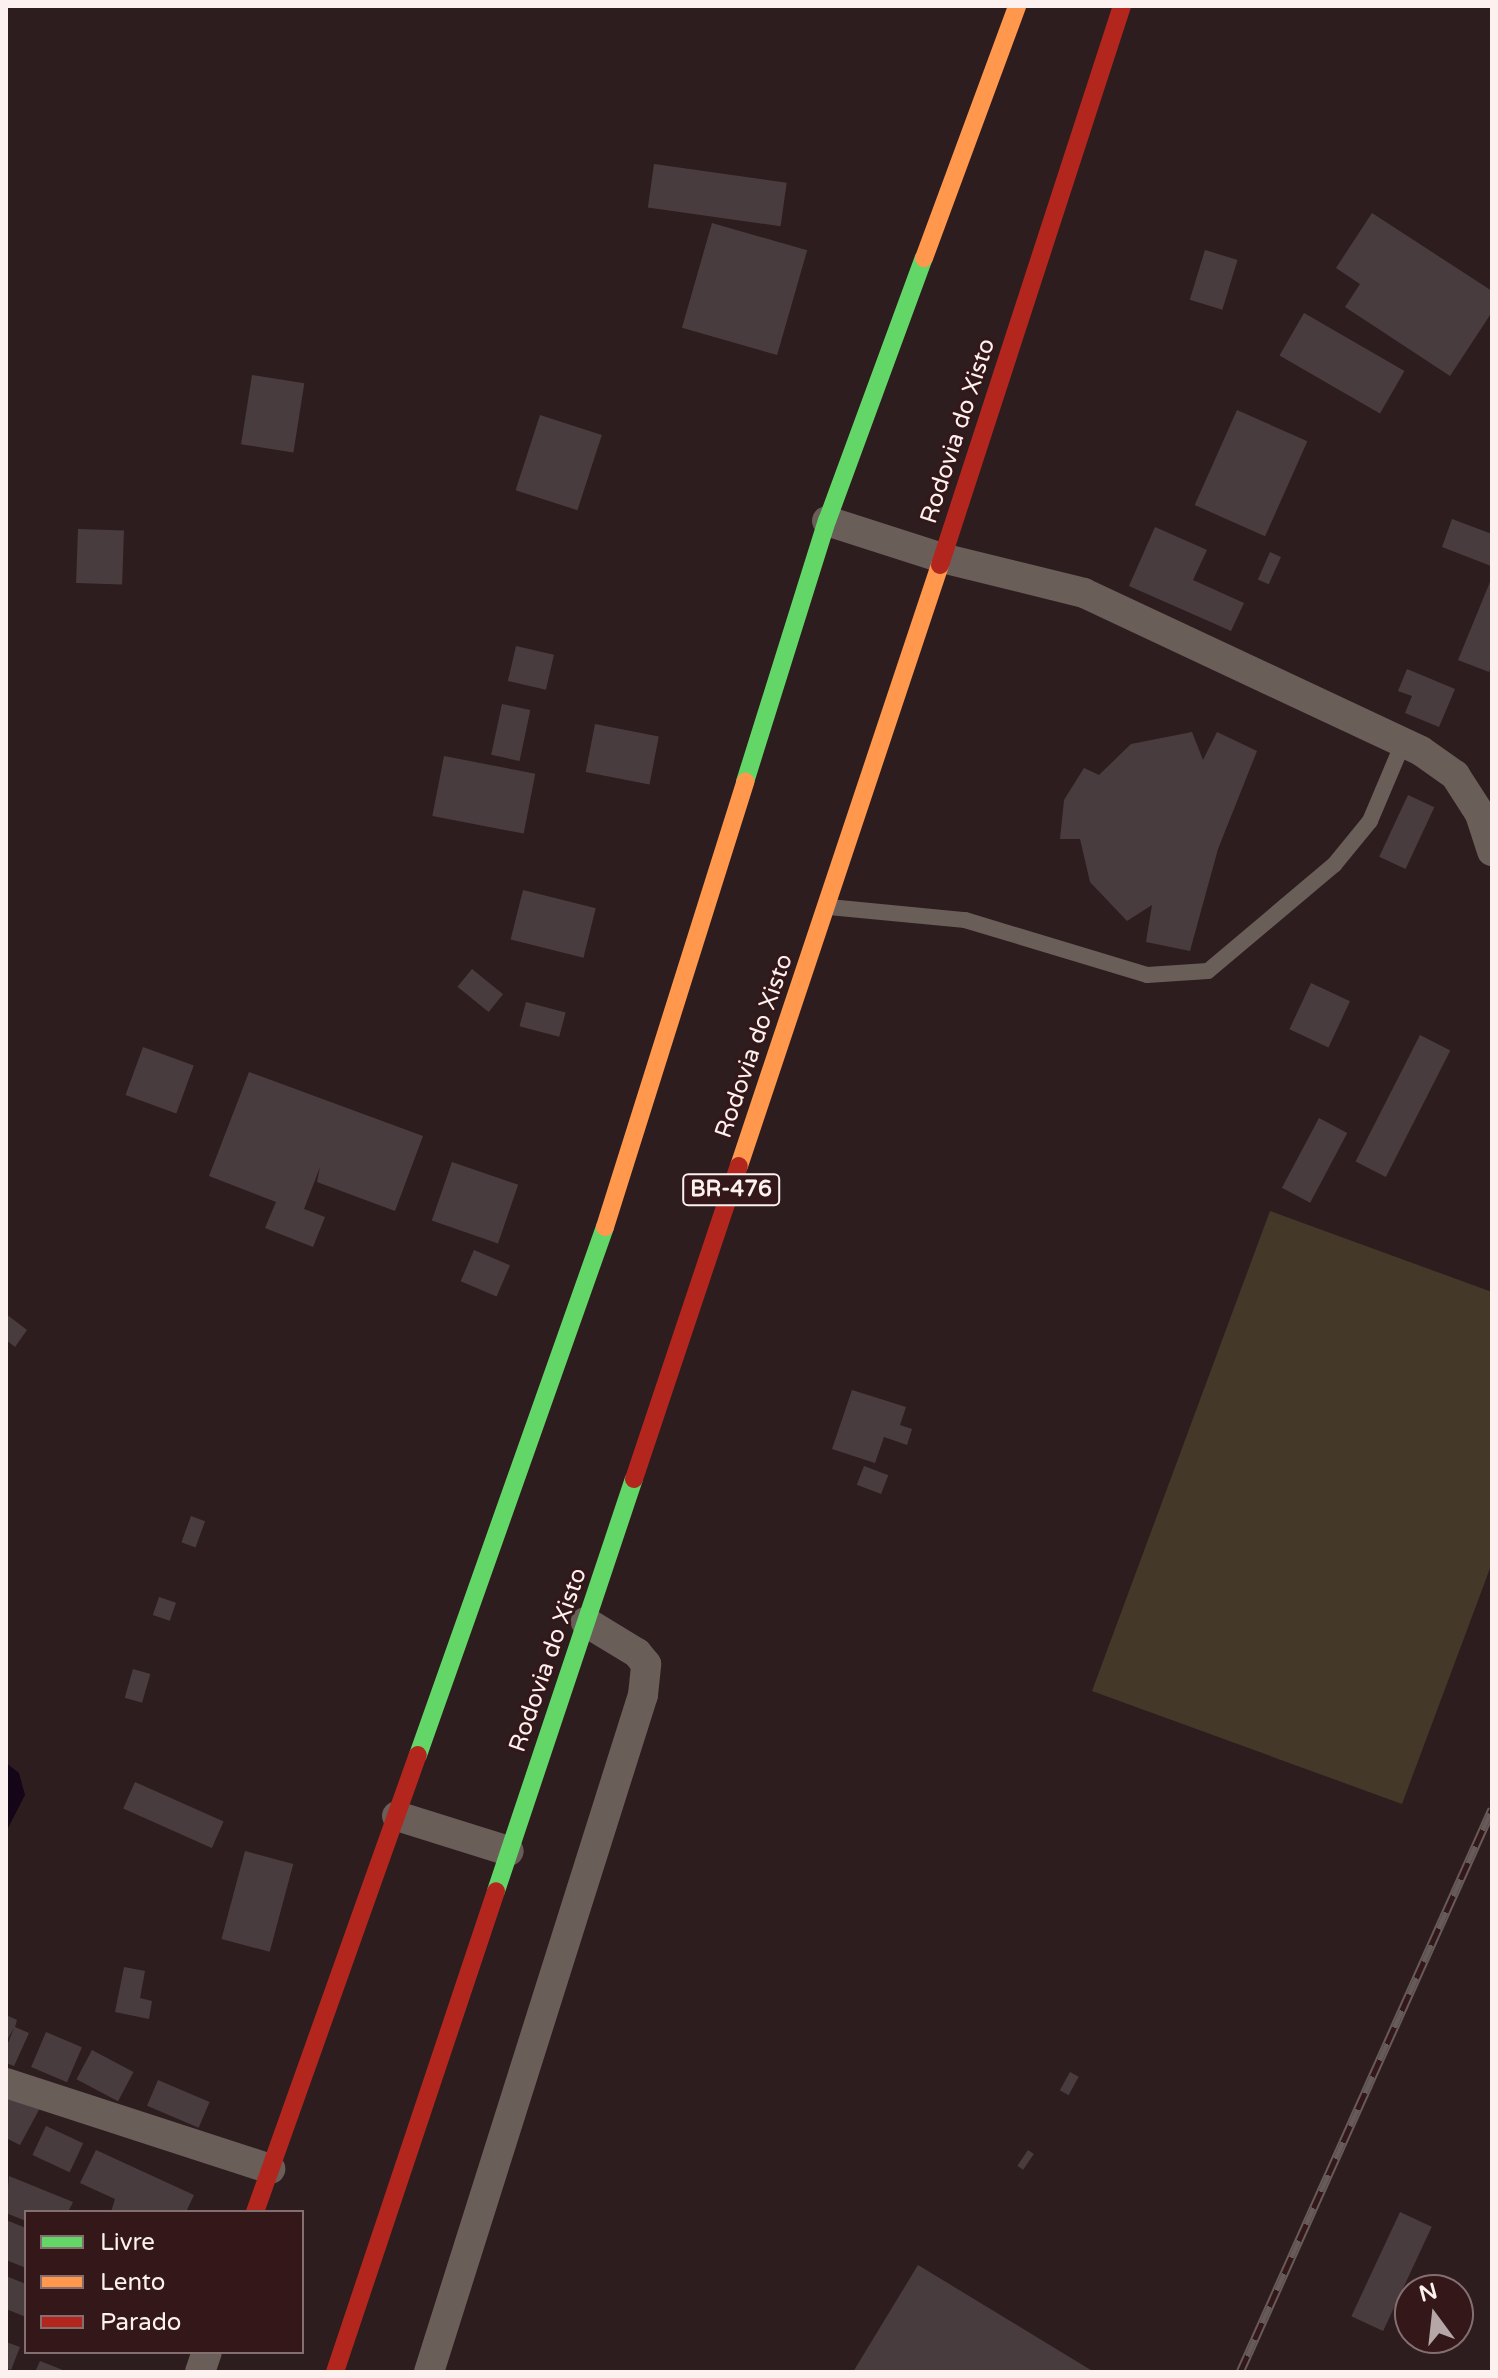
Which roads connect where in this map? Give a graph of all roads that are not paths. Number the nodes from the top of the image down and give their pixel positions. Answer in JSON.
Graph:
{"nodes":[{"id":1,"x":1017,"y":6,"type":"edge"},
{"id":2,"x":1122,"y":6,"type":"edge"},
{"id":3,"x":827,"y":521,"type":"junction"},
{"id":4,"x":942,"y":558,"type":"junction"},
{"id":5,"x":1403,"y":743,"type":"junction"},
{"id":6,"x":1492,"y":851,"type":"edge"},
{"id":7,"x":826,"y":906,"type":"junction"},
{"id":8,"x":586,"y":1622,"type":"junction"},
{"id":9,"x":397,"y":1816,"type":"junction"},
{"id":10,"x":509,"y":1851,"type":"junction"},
{"id":11,"x":6,"y":2083,"type":"edge"},
{"id":12,"x":270,"y":2169,"type":"junction"},
{"id":13,"x":256,"y":2210,"type":"edge"},
{"id":14,"x":335,"y":2372,"type":"edge"},
{"id":15,"x":429,"y":2372,"type":"edge"}],
"edges":[{"from":1,"to":3,"type":"main road"},
{"from":2,"to":4,"type":"main road","name":"Rodovia do Xisto","number":"BR-476"},
{"from":3,"to":4,"type":"street"},
{"from":3,"to":9,"type":"main road"},
{"from":4,"to":5,"type":"street"},
{"from":4,"to":7,"type":"main road","name":"Rodovia do Xisto","number":"BR-476"},
{"from":5,"to":6,"type":"street"},
{"from":5,"to":7,"type":"lane"},
{"from":7,"to":8,"type":"main road","name":"Rodovia do Xisto","number":"BR-476"},
{"from":8,"to":10,"type":"main road","name":"Rodovia do Xisto","number":"BR-476"},
{"from":8,"to":15,"type":"street"},
{"from":9,"to":10,"type":"street"},
{"from":9,"to":12,"type":"main road"},
{"from":10,"to":14,"type":"main road","name":"Rodovia do Xisto","number":"BR-476"},
{"from":11,"to":12,"type":"street"},
{"from":12,"to":13,"type":"main road"}]}
